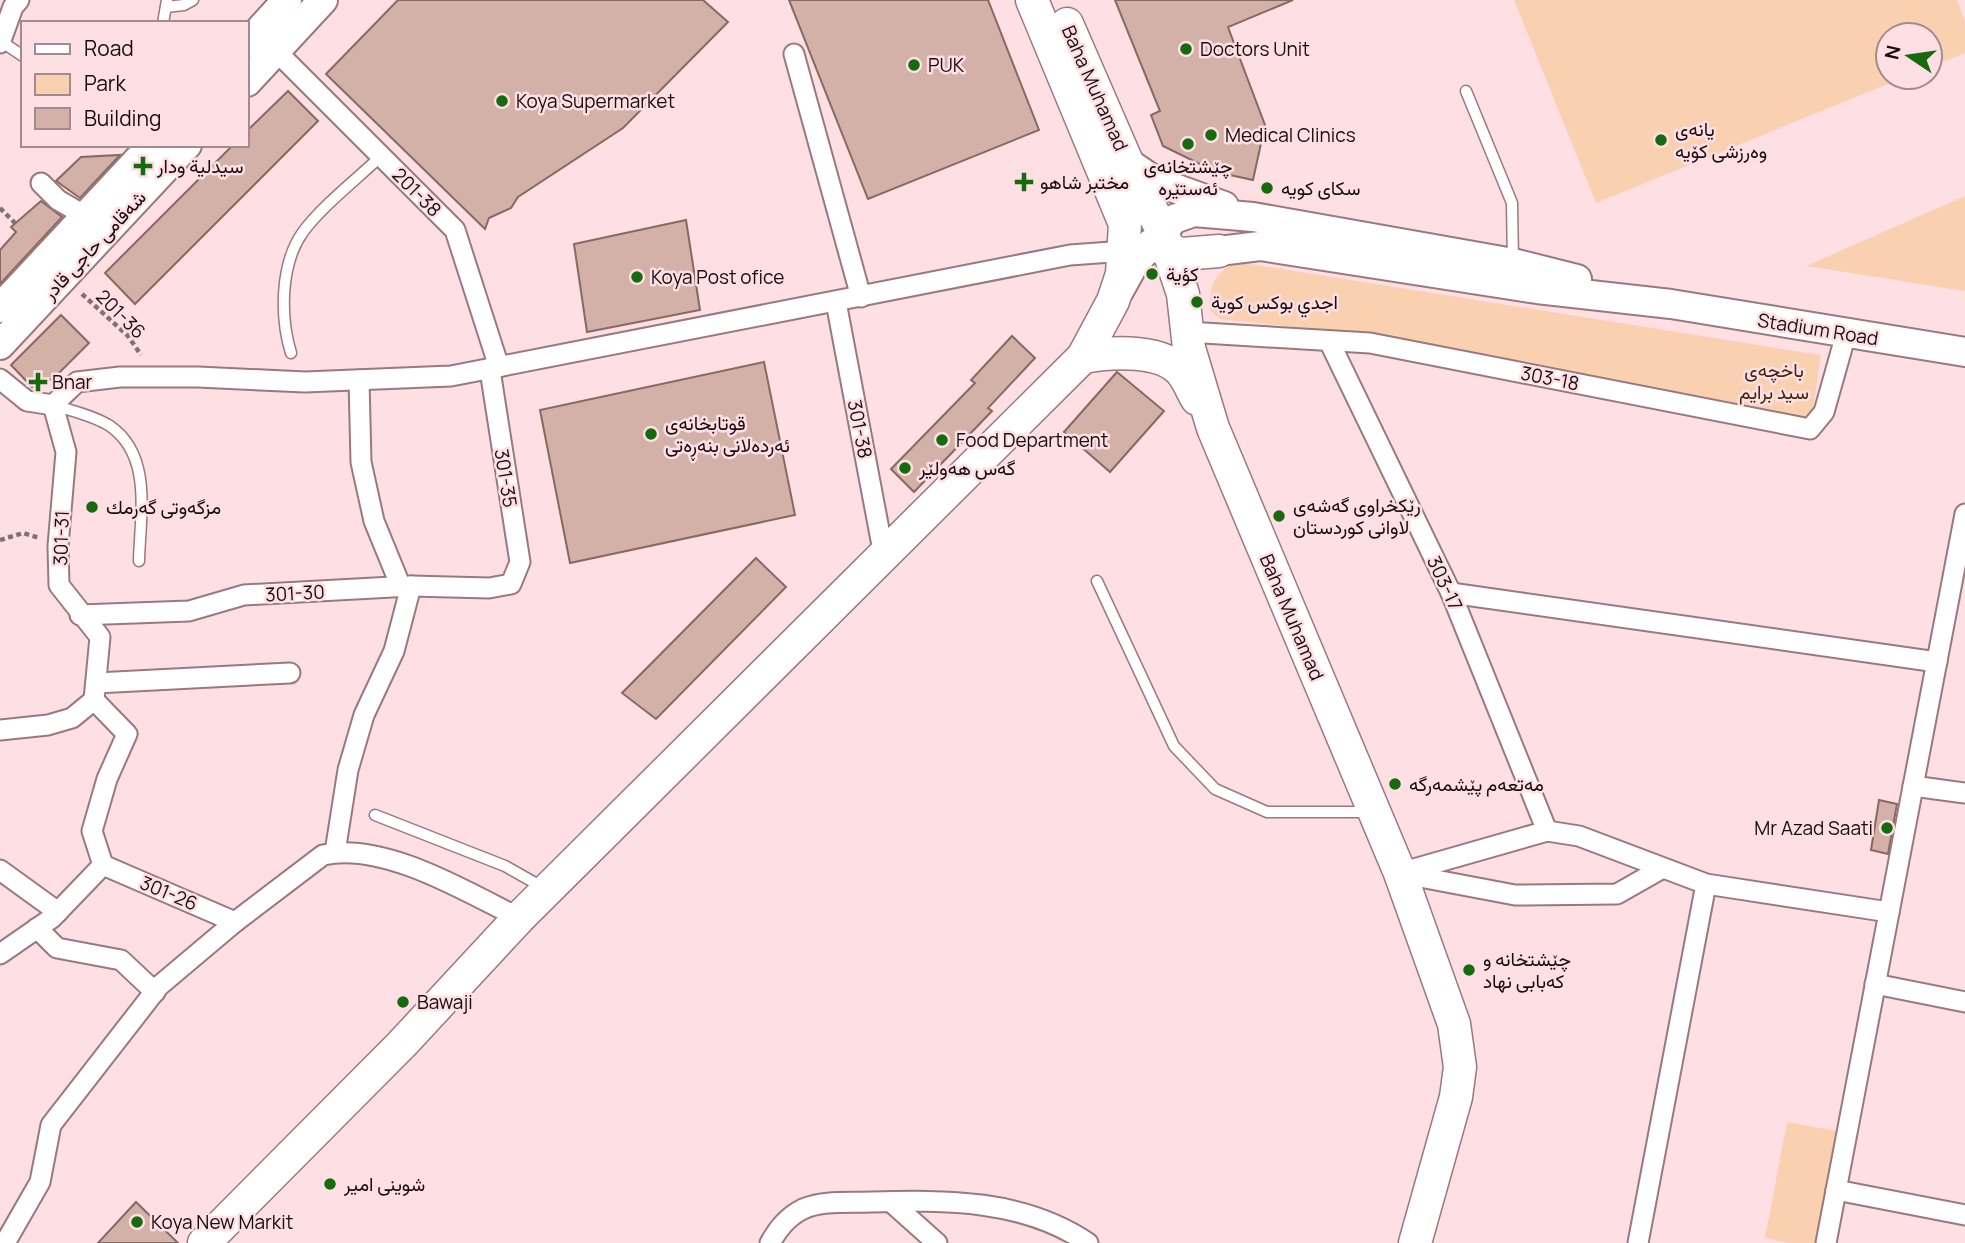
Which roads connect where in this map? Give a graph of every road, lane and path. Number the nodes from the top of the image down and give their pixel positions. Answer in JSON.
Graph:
{"nodes":[{"id":1,"x":19,"y":0,"type":"edge"},
{"id":2,"x":193,"y":0,"type":"edge"},
{"id":3,"x":286,"y":0,"type":"edge"},
{"id":4,"x":323,"y":0,"type":"edge"},
{"id":5,"x":1032,"y":0,"type":"edge"},
{"id":6,"x":1056,"y":0,"type":"edge"},
{"id":7,"x":166,"y":4,"type":"edge"},
{"id":8,"x":256,"y":41,"type":"edge"},
{"id":9,"x":1,"y":42,"type":"edge"},
{"id":10,"x":794,"y":54,"type":"dead end"},
{"id":11,"x":21,"y":55,"type":"edge"},
{"id":12,"x":248,"y":77,"type":"edge"},
{"id":13,"x":1466,"y":91,"type":"dead end"},
{"id":14,"x":150,"y":147,"type":"edge"},
{"id":15,"x":185,"y":147,"type":"edge"},
{"id":16,"x":381,"y":156,"type":"junction"},
{"id":17,"x":1127,"y":162,"type":"junction"},
{"id":18,"x":41,"y":183,"type":"dead end"},
{"id":19,"x":95,"y":206,"type":"junction"},
{"id":20,"x":0,"y":208,"type":"edge"},
{"id":21,"x":1253,"y":217,"type":"junction"},
{"id":22,"x":15,"y":223,"type":"dead end"},
{"id":23,"x":1142,"y":228,"type":"junction"},
{"id":24,"x":1219,"y":251,"type":"junction"},
{"id":25,"x":1513,"y":263,"type":"junction"},
{"id":26,"x":63,"y":277,"type":"junction"},
{"id":27,"x":1183,"y":294,"type":"junction"},
{"id":28,"x":861,"y":297,"type":"junction"},
{"id":29,"x":836,"y":302,"type":"junction"},
{"id":30,"x":1671,"y":304,"type":"junction"},
{"id":31,"x":0,"y":309,"type":"edge"},
{"id":32,"x":1187,"y":332,"type":"junction"},
{"id":33,"x":1846,"y":334,"type":"junction"},
{"id":34,"x":1329,"y":341,"type":"junction"},
{"id":35,"x":0,"y":345,"type":"edge"},
{"id":36,"x":1965,"y":352,"type":"edge"},
{"id":37,"x":291,"y":354,"type":"dead end"},
{"id":38,"x":1083,"y":357,"type":"junction"},
{"id":39,"x":495,"y":369,"type":"junction"},
{"id":40,"x":149,"y":377,"type":"junction"},
{"id":41,"x":0,"y":379,"type":"edge"},
{"id":42,"x":359,"y":380,"type":"junction"},
{"id":43,"x":53,"y":405,"type":"junction"},
{"id":44,"x":1213,"y":428,"type":"junction"},
{"id":45,"x":1965,"y":514,"type":"edge"},
{"id":46,"x":0,"y":540,"type":"edge"},
{"id":47,"x":58,"y":545,"type":"junction"},
{"id":48,"x":884,"y":556,"type":"junction"},
{"id":49,"x":139,"y":562,"type":"dead end"},
{"id":50,"x":1960,"y":571,"type":"edge"},
{"id":51,"x":1097,"y":581,"type":"dead end"},
{"id":52,"x":511,"y":584,"type":"joint"},
{"id":53,"x":406,"y":586,"type":"junction"},
{"id":54,"x":1451,"y":593,"type":"junction"},
{"id":55,"x":80,"y":615,"type":"junction"},
{"id":56,"x":1937,"y":662,"type":"junction"},
{"id":57,"x":290,"y":673,"type":"dead end"},
{"id":58,"x":95,"y":691,"type":"junction"},
{"id":59,"x":1,"y":733,"type":"edge"},
{"id":60,"x":1913,"y":786,"type":"junction"},
{"id":61,"x":1965,"y":793,"type":"edge"},
{"id":62,"x":1374,"y":812,"type":"junction"},
{"id":63,"x":375,"y":814,"type":"dead end"},
{"id":64,"x":1547,"y":831,"type":"junction"},
{"id":65,"x":335,"y":852,"type":"junction"},
{"id":66,"x":103,"y":865,"type":"junction"},
{"id":67,"x":1661,"y":869,"type":"junction"},
{"id":68,"x":0,"y":870,"type":"edge"},
{"id":69,"x":1400,"y":873,"type":"junction"},
{"id":70,"x":1706,"y":884,"type":"junction"},
{"id":71,"x":548,"y":890,"type":"junction"},
{"id":72,"x":58,"y":912,"type":"junction"},
{"id":73,"x":1889,"y":912,"type":"junction"},
{"id":74,"x":519,"y":918,"type":"junction"},
{"id":75,"x":235,"y":922,"type":"junction"},
{"id":76,"x":37,"y":928,"type":"junction"},
{"id":77,"x":0,"y":954,"type":"edge"},
{"id":78,"x":1875,"y":984,"type":"junction"},
{"id":79,"x":155,"y":992,"type":"junction"},
{"id":80,"x":1965,"y":1002,"type":"edge"},
{"id":81,"x":1836,"y":1191,"type":"junction"},
{"id":82,"x":891,"y":1202,"type":"junction"},
{"id":83,"x":1965,"y":1216,"type":"edge"},
{"id":84,"x":5,"y":1243,"type":"edge"},
{"id":85,"x":204,"y":1243,"type":"edge"},
{"id":86,"x":770,"y":1243,"type":"edge"},
{"id":87,"x":937,"y":1243,"type":"edge"},
{"id":88,"x":1088,"y":1243,"type":"edge"},
{"id":89,"x":1415,"y":1243,"type":"edge"},
{"id":90,"x":1638,"y":1243,"type":"edge"},
{"id":91,"x":1826,"y":1243,"type":"edge"}],
"edges":[{"from":1,"to":9,"type":"street"},
{"from":2,"to":7,"type":"lane"},
{"from":3,"to":8,"type":"main road"},
{"from":4,"to":8,"type":"main road"},
{"from":5,"to":23,"type":"main road"},
{"from":6,"to":17,"type":"main road","name":"Baha Muhamad"},
{"from":8,"to":12,"type":"main road"},
{"from":8,"to":16,"type":"street","name":"201-38"},
{"from":9,"to":11,"type":"lane"},
{"from":10,"to":28,"type":"street"},
{"from":13,"to":25,"type":"lane"},
{"from":14,"to":19,"type":"main road","name":"شەقامی حاجی قادر"},
{"from":15,"to":26,"type":"main road","name":"شەقامی حاجی قادر"},
{"from":16,"to":37,"type":"lane"},
{"from":16,"to":39,"type":"street","name":"201-38"},
{"from":17,"to":21,"type":"main road"},
{"from":17,"to":23,"type":"main road","name":"Baha Muhamad"},
{"from":18,"to":19,"type":"street"},
{"from":19,"to":31,"type":"main road","name":"شەقامی حاجی قادر"},
{"from":20,"to":22,"type":"path"},
{"from":21,"to":23,"type":"main road"},
{"from":21,"to":25,"type":"main road"},
{"from":23,"to":24,"type":"main road"},
{"from":23,"to":27,"type":"main road","name":"Baha Muhamad"},
{"from":23,"to":28,"type":"street"},
{"from":23,"to":38,"type":"main road"},
{"from":24,"to":27,"type":"main road"},
{"from":24,"to":30,"type":"main road"},
{"from":25,"to":30,"type":"main road"},
{"from":26,"to":35,"type":"main road","name":"شەقامی حاجی قادر"},
{"from":26,"to":40,"type":"path","name":"201-36"},
{"from":27,"to":32,"type":"main road","name":"Baha Muhamad"},
{"from":28,"to":29,"type":"street"},
{"from":29,"to":39,"type":"street"},
{"from":29,"to":48,"type":"street","name":"301-38"},
{"from":30,"to":33,"type":"main road","name":"Stadium Road"},
{"from":32,"to":34,"type":"street","name":"303-18"},
{"from":32,"to":44,"type":"main road","name":"Baha Muhamad"},
{"from":33,"to":34,"type":"street","name":"303-18"},
{"from":33,"to":36,"type":"main road","name":"Stadium Road"},
{"from":34,"to":54,"type":"street","name":"303-17"},
{"from":38,"to":44,"type":"main road"},
{"from":38,"to":48,"type":"main road"},
{"from":39,"to":42,"type":"street"},
{"from":39,"to":52,"type":"street","name":"301-35"},
{"from":40,"to":42,"type":"street"},
{"from":40,"to":43,"type":"street"},
{"from":41,"to":43,"type":"street"},
{"from":42,"to":53,"type":"street"},
{"from":43,"to":47,"type":"street","name":"301-31"},
{"from":43,"to":49,"type":"lane"},
{"from":44,"to":62,"type":"main road","name":"Baha Muhamad"},
{"from":45,"to":50,"type":"street"},
{"from":46,"to":47,"type":"path"},
{"from":47,"to":55,"type":"street","name":"301-31"},
{"from":48,"to":71,"type":"main road"},
{"from":50,"to":56,"type":"street"},
{"from":51,"to":62,"type":"lane"},
{"from":52,"to":53,"type":"street","name":"301-30"},
{"from":53,"to":55,"type":"street","name":"301-30"},
{"from":53,"to":65,"type":"street"},
{"from":54,"to":56,"type":"street"},
{"from":54,"to":64,"type":"street","name":"303-17"},
{"from":55,"to":58,"type":"street","name":"301-31"},
{"from":56,"to":60,"type":"street"},
{"from":57,"to":58,"type":"street"},
{"from":58,"to":59,"type":"street"},
{"from":58,"to":66,"type":"street"},
{"from":60,"to":61,"type":"street"},
{"from":60,"to":73,"type":"street"},
{"from":62,"to":69,"type":"main road","name":"Baha Muhamad"},
{"from":63,"to":71,"type":"lane"},
{"from":64,"to":67,"type":"street"},
{"from":64,"to":69,"type":"street"},
{"from":65,"to":74,"type":"street"},
{"from":65,"to":75,"type":"street"},
{"from":66,"to":72,"type":"street"},
{"from":66,"to":75,"type":"street","name":"301-26"},
{"from":67,"to":69,"type":"street"},
{"from":67,"to":70,"type":"street"},
{"from":68,"to":72,"type":"street"},
{"from":69,"to":89,"type":"main road","name":"Baha Muhamad"},
{"from":70,"to":73,"type":"street"},
{"from":70,"to":90,"type":"street"},
{"from":71,"to":74,"type":"main road"},
{"from":72,"to":76,"type":"street"},
{"from":73,"to":78,"type":"street"},
{"from":74,"to":85,"type":"main road"},
{"from":75,"to":79,"type":"street"},
{"from":76,"to":77,"type":"street"},
{"from":76,"to":79,"type":"street"},
{"from":78,"to":80,"type":"street"},
{"from":78,"to":81,"type":"street"},
{"from":79,"to":84,"type":"street"},
{"from":81,"to":83,"type":"street"},
{"from":81,"to":91,"type":"street"},
{"from":82,"to":86,"type":"street"},
{"from":82,"to":87,"type":"street"},
{"from":82,"to":88,"type":"street"}]}
